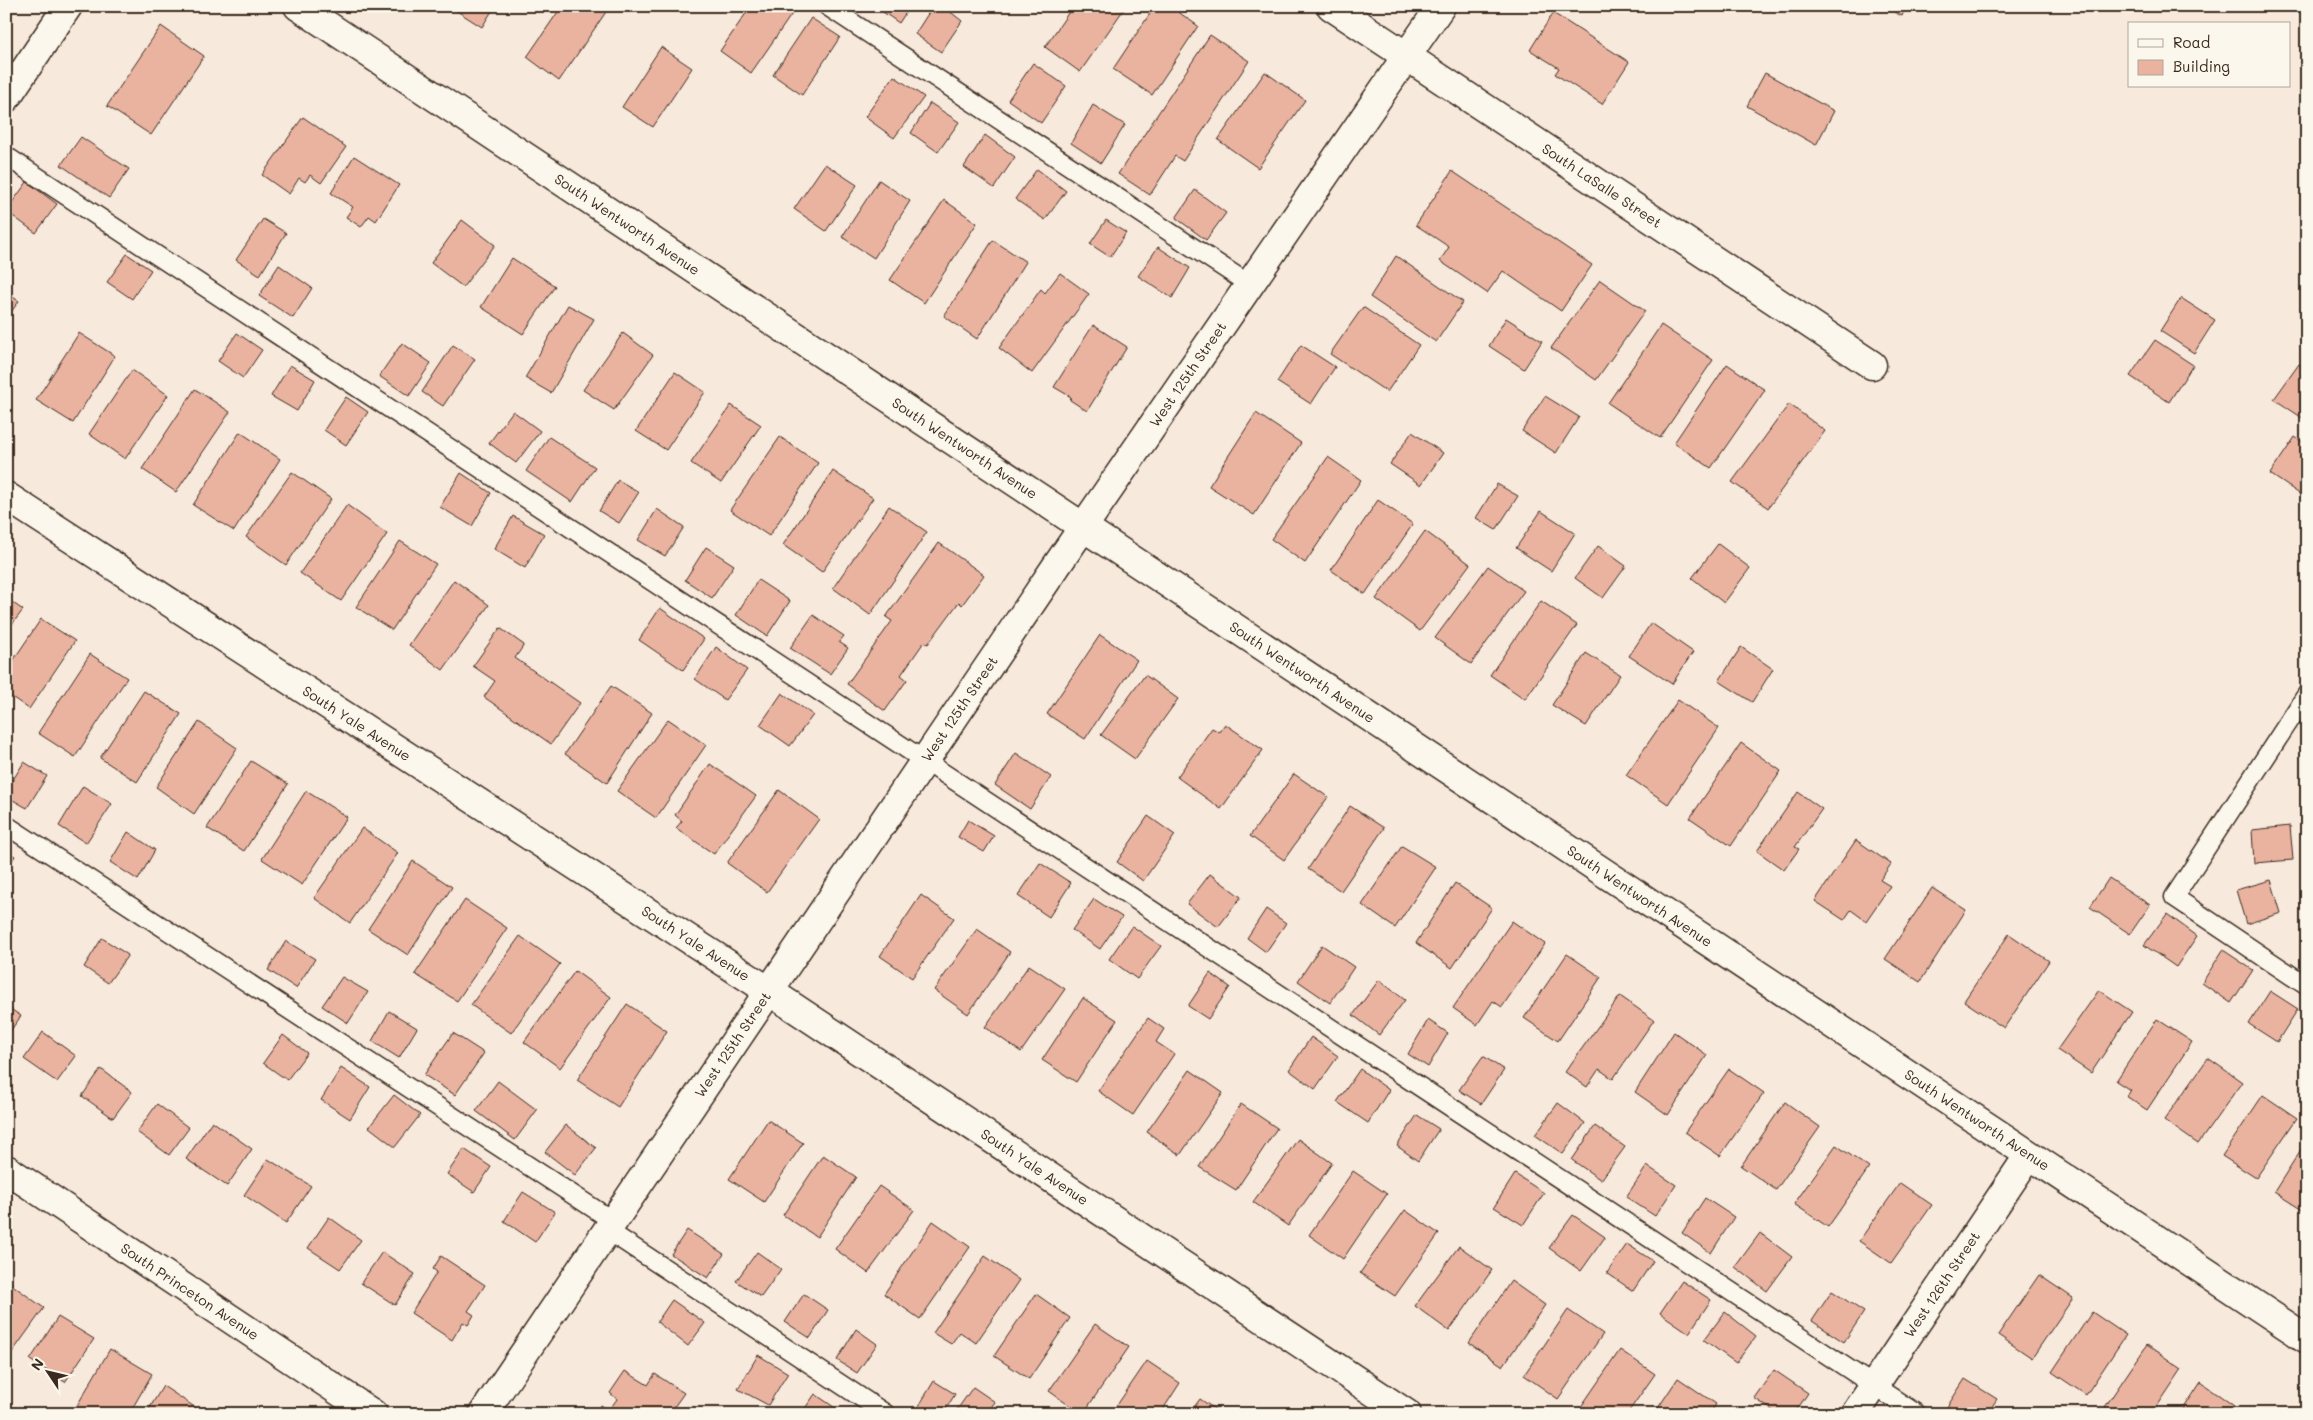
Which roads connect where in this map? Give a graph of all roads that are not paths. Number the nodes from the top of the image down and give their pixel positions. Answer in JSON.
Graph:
{"nodes":[{"id":1,"x":68,"y":6,"type":"edge"},
{"id":2,"x":298,"y":6,"type":"edge"},
{"id":3,"x":827,"y":6,"type":"edge"},
{"id":4,"x":1331,"y":6,"type":"edge"},
{"id":5,"x":1441,"y":6,"type":"edge"},
{"id":6,"x":1407,"y":57,"type":"junction"},
{"id":7,"x":6,"y":98,"type":"edge"},
{"id":8,"x":6,"y":156,"type":"edge"},
{"id":9,"x":1250,"y":285,"type":"junction"},
{"id":10,"x":1872,"y":365,"type":"dead end"},
{"id":11,"x":6,"y":496,"type":"edge"},
{"id":12,"x":1083,"y":527,"type":"junction"},
{"id":13,"x":2307,"y":694,"type":"edge"},
{"id":14,"x":925,"y":760,"type":"junction"},
{"id":15,"x":6,"y":825,"type":"edge"},
{"id":16,"x":2307,"y":986,"type":"edge"},
{"id":17,"x":769,"y":991,"type":"junction"},
{"id":18,"x":2030,"y":1155,"type":"junction"},
{"id":19,"x":6,"y":1170,"type":"edge"},
{"id":20,"x":610,"y":1225,"type":"junction"},
{"id":21,"x":2307,"y":1339,"type":"edge"},
{"id":22,"x":1874,"y":1385,"type":"junction"},
{"id":23,"x":373,"y":1414,"type":"edge"},
{"id":24,"x":483,"y":1414,"type":"edge"},
{"id":25,"x":886,"y":1414,"type":"edge"},
{"id":26,"x":1407,"y":1414,"type":"edge"},
{"id":27,"x":1855,"y":1414,"type":"edge"},
{"id":28,"x":1917,"y":1414,"type":"edge"}],
"edges":[{"from":1,"to":7,"type":"street"},
{"from":2,"to":12,"type":"street","name":"South Wentworth Avenue"},
{"from":3,"to":9,"type":"lane"},
{"from":4,"to":6,"type":"street","name":"South LaSalle Street"},
{"from":5,"to":6,"type":"street","name":"West 125th Street"},
{"from":6,"to":9,"type":"street","name":"West 125th Street"},
{"from":6,"to":10,"type":"street","name":"South LaSalle Street"},
{"from":8,"to":14,"type":"lane"},
{"from":9,"to":12,"type":"street","name":"West 125th Street"},
{"from":11,"to":17,"type":"street","name":"South Yale Avenue"},
{"from":12,"to":14,"type":"street","name":"West 125th Street"},
{"from":12,"to":18,"type":"street","name":"South Wentworth Avenue"},
{"from":13,"to":16,"type":"lane"},
{"from":14,"to":17,"type":"street","name":"West 125th Street"},
{"from":14,"to":22,"type":"lane"},
{"from":15,"to":20,"type":"lane"},
{"from":17,"to":20,"type":"street","name":"West 125th Street"},
{"from":17,"to":26,"type":"street","name":"South Yale Avenue"},
{"from":18,"to":21,"type":"street","name":"South Wentworth Avenue"},
{"from":18,"to":22,"type":"street","name":"West 126th Street"},
{"from":19,"to":23,"type":"street","name":"South Princeton Avenue"},
{"from":20,"to":24,"type":"street","name":"West 125th Street"},
{"from":20,"to":25,"type":"lane"},
{"from":22,"to":27,"type":"street","name":"West 126th Street"},
{"from":22,"to":28,"type":"lane"}]}
